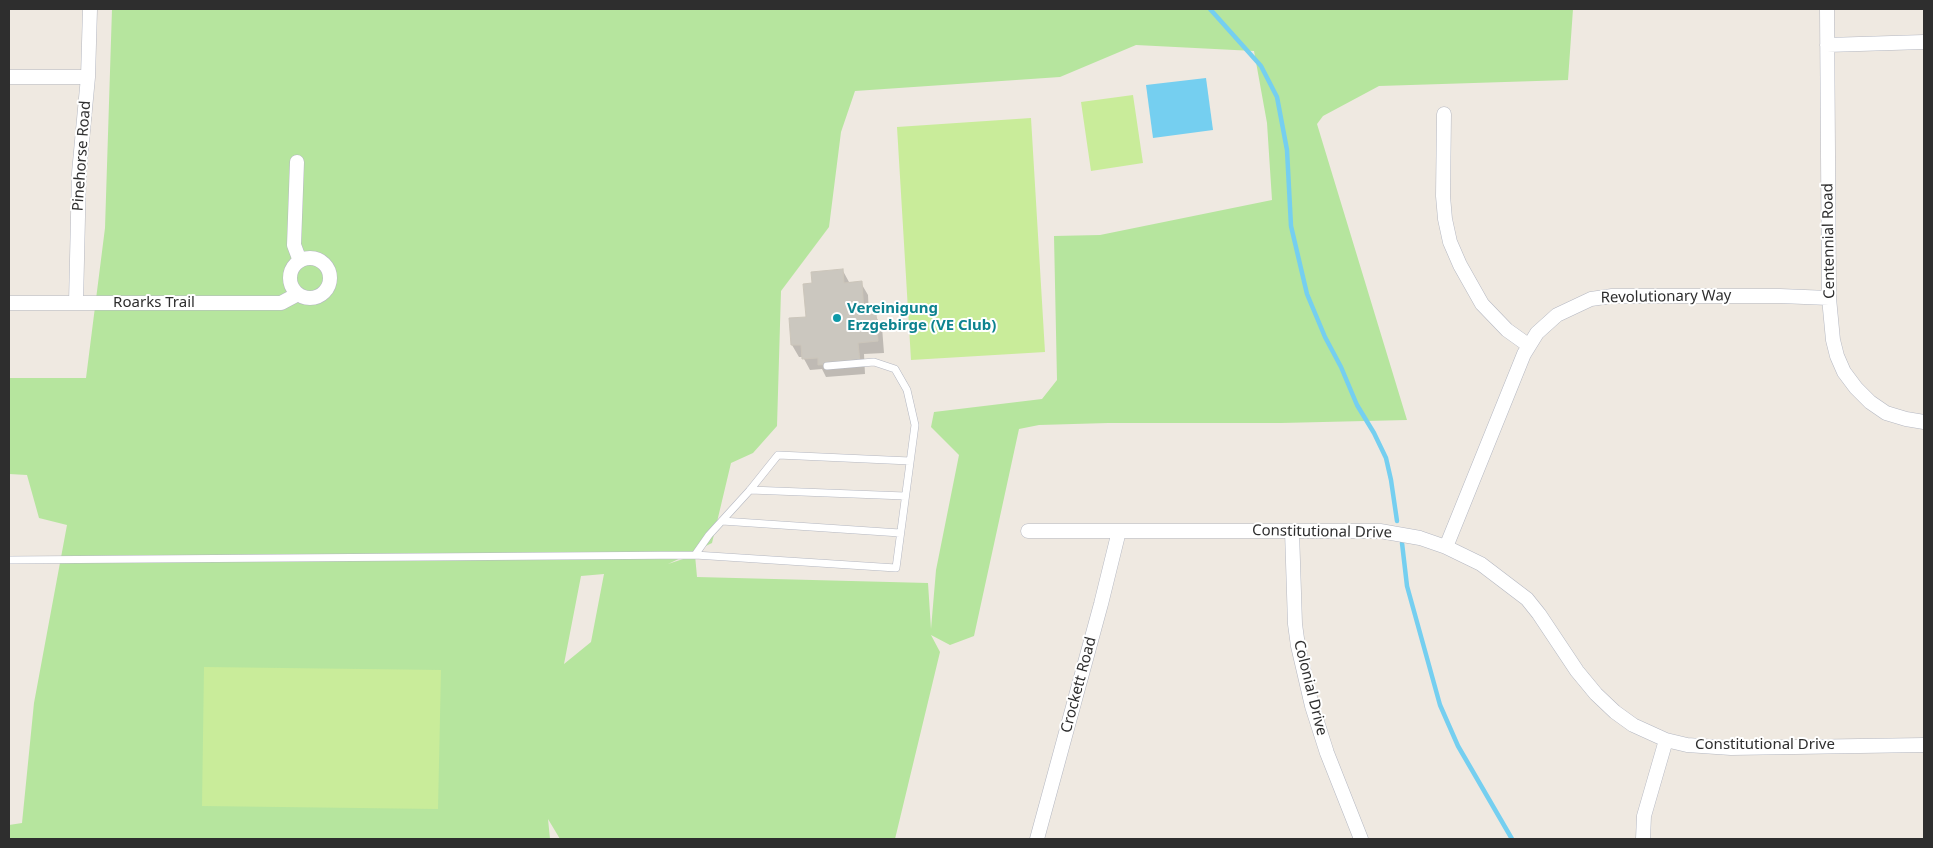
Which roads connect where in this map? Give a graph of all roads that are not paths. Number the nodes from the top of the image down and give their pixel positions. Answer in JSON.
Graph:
{"nodes":[{"id":1,"x":90,"y":9,"type":"edge"},
{"id":2,"x":1827,"y":9,"type":"edge"},
{"id":3,"x":1924,"y":42,"type":"edge"},
{"id":4,"x":1828,"y":45,"type":"junction"},
{"id":5,"x":9,"y":77,"type":"edge"},
{"id":6,"x":88,"y":77,"type":"junction"},
{"id":7,"x":1444,"y":114,"type":"dead end"},
{"id":8,"x":297,"y":162,"type":"dead end"},
{"id":9,"x":300,"y":261,"type":"junction"},
{"id":10,"x":298,"y":294,"type":"junction"},
{"id":11,"x":1830,"y":298,"type":"junction"},
{"id":12,"x":9,"y":303,"type":"edge"},
{"id":13,"x":76,"y":303,"type":"junction"},
{"id":14,"x":1528,"y":345,"type":"junction"},
{"id":15,"x":827,"y":366,"type":"dead end"},
{"id":16,"x":1924,"y":422,"type":"edge"},
{"id":17,"x":910,"y":460,"type":"junction"},
{"id":18,"x":750,"y":490,"type":"junction"},
{"id":19,"x":905,"y":496,"type":"junction"},
{"id":20,"x":722,"y":521,"type":"junction"},
{"id":21,"x":1028,"y":531,"type":"dead end"},
{"id":22,"x":1119,"y":531,"type":"junction"},
{"id":23,"x":1292,"y":531,"type":"junction"},
{"id":24,"x":900,"y":532,"type":"junction"},
{"id":25,"x":1446,"y":547,"type":"junction"},
{"id":26,"x":695,"y":555,"type":"junction"},
{"id":27,"x":9,"y":560,"type":"edge"},
{"id":28,"x":1666,"y":740,"type":"junction"},
{"id":29,"x":1924,"y":745,"type":"edge"},
{"id":30,"x":1037,"y":839,"type":"edge"},
{"id":31,"x":1361,"y":839,"type":"edge"},
{"id":32,"x":1643,"y":839,"type":"edge"}],
"edges":[{"from":1,"to":6,"type":"street","name":"Pinehorse Road"},
{"from":2,"to":4,"type":"street","name":"Centennial Road"},
{"from":3,"to":4,"type":"street"},
{"from":4,"to":11,"type":"street","name":"Centennial Road"},
{"from":5,"to":6,"type":"street"},
{"from":6,"to":13,"type":"street","name":"Pinehorse Road"},
{"from":7,"to":14,"type":"street"},
{"from":8,"to":9,"type":"street"},
{"from":9,"to":10,"type":"street"},
{"from":9,"to":10,"type":"street"},
{"from":10,"to":13,"type":"street","name":"Roarks Trail"},
{"from":11,"to":14,"type":"street","name":"Revolutionary Way"},
{"from":11,"to":16,"type":"street","name":"Centennial Road"},
{"from":12,"to":13,"type":"street","name":"Roarks Trail"},
{"from":14,"to":25,"type":"street","name":"Revolutionary Way"},
{"from":15,"to":17,"type":"lane"},
{"from":17,"to":18,"type":"lane"},
{"from":17,"to":19,"type":"lane"},
{"from":18,"to":19,"type":"lane"},
{"from":18,"to":20,"type":"lane"},
{"from":19,"to":24,"type":"lane"},
{"from":20,"to":24,"type":"lane"},
{"from":20,"to":26,"type":"lane"},
{"from":21,"to":22,"type":"street","name":"Constitutional Drive"},
{"from":22,"to":23,"type":"street","name":"Constitutional Drive"},
{"from":22,"to":30,"type":"street","name":"Crockett Road"},
{"from":23,"to":25,"type":"street","name":"Constitutional Drive"},
{"from":23,"to":31,"type":"street","name":"Colonial Drive"},
{"from":24,"to":26,"type":"lane"},
{"from":25,"to":28,"type":"street","name":"Constitutional Drive"},
{"from":26,"to":27,"type":"lane"},
{"from":28,"to":29,"type":"street","name":"Constitutional Drive"},
{"from":28,"to":32,"type":"street"}]}
